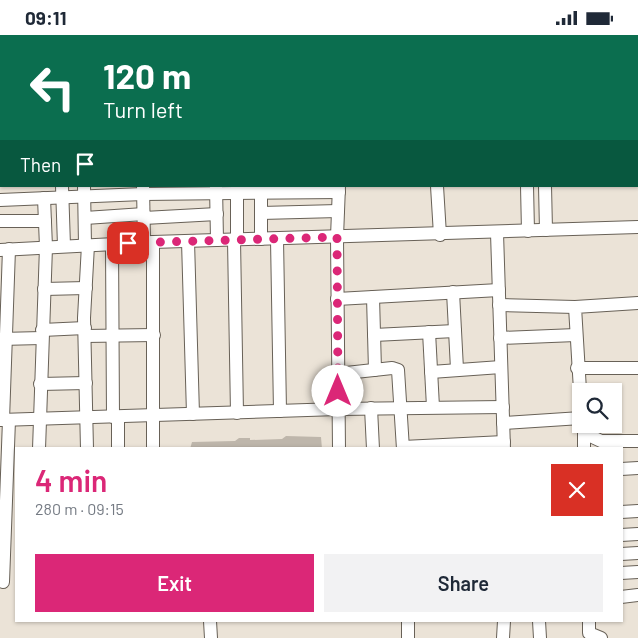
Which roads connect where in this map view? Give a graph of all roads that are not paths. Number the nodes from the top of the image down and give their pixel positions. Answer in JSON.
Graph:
{"nodes":[{"id":1,"x":437,"y":187,"type":"edge"},
{"id":2,"x":527,"y":187,"type":"edge"},
{"id":3,"x":545,"y":187,"type":"edge"},
{"id":4,"x":308,"y":189,"type":"edge"},
{"id":5,"x":339,"y":189,"type":"edge"},
{"id":6,"x":143,"y":190,"type":"edge"},
{"id":7,"x":167,"y":190,"type":"edge"},
{"id":8,"x":216,"y":190,"type":"edge"},
{"id":9,"x":237,"y":190,"type":"edge"},
{"id":10,"x":261,"y":190,"type":"edge"},
{"id":11,"x":85,"y":191,"type":"edge"},
{"id":12,"x":62,"y":192,"type":"edge"},
{"id":13,"x":44,"y":198,"type":"junction"},
{"id":14,"x":0,"y":199,"type":"edge"},
{"id":15,"x":338,"y":211,"type":"junction"},
{"id":16,"x":261,"y":213,"type":"junction"},
{"id":17,"x":217,"y":214,"type":"junction"},
{"id":18,"x":144,"y":216,"type":"junction"},
{"id":19,"x":85,"y":218,"type":"junction"},
{"id":20,"x":0,"y":221,"type":"edge"},
{"id":21,"x":45,"y":221,"type":"junction"},
{"id":22,"x":638,"y":227,"type":"edge"},
{"id":23,"x":528,"y":231,"type":"junction"},
{"id":24,"x":546,"y":231,"type":"junction"},
{"id":25,"x":496,"y":233,"type":"junction"},
{"id":26,"x":440,"y":235,"type":"junction"},
{"id":27,"x":337,"y":237,"type":"junction"},
{"id":28,"x":261,"y":239,"type":"junction"},
{"id":29,"x":277,"y":239,"type":"junction"},
{"id":30,"x":217,"y":240,"type":"junction"},
{"id":31,"x":236,"y":240,"type":"junction"},
{"id":32,"x":188,"y":241,"type":"junction"},
{"id":33,"x":149,"y":242,"type":"junction"},
{"id":34,"x":112,"y":244,"type":"junction"},
{"id":35,"x":86,"y":245,"type":"junction"},
{"id":36,"x":64,"y":246,"type":"junction"},
{"id":37,"x":46,"y":247,"type":"junction"},
{"id":38,"x":5,"y":249,"type":"edge"},
{"id":39,"x":86,"y":288,"type":"junction"},
{"id":40,"x":44,"y":289,"type":"junction"},
{"id":41,"x":498,"y":289,"type":"junction"},
{"id":42,"x":453,"y":292,"type":"junction"},
{"id":43,"x":373,"y":297,"type":"junction"},
{"id":44,"x":337,"y":299,"type":"junction"},
{"id":45,"x":638,"y":303,"type":"edge"},
{"id":46,"x":499,"y":305,"type":"junction"},
{"id":47,"x":575,"y":307,"type":"junction"},
{"id":48,"x":455,"y":331,"type":"junction"},
{"id":49,"x":85,"y":332,"type":"junction"},
{"id":50,"x":429,"y":332,"type":"junction"},
{"id":51,"x":42,"y":334,"type":"junction"},
{"id":52,"x":154,"y":335,"type":"junction"},
{"id":53,"x":374,"y":335,"type":"junction"},
{"id":54,"x":576,"y":335,"type":"junction"},
{"id":55,"x":112,"y":337,"type":"junction"},
{"id":56,"x":500,"y":338,"type":"junction"},
{"id":57,"x":3,"y":339,"type":"edge"},
{"id":58,"x":501,"y":367,"type":"junction"},
{"id":59,"x":577,"y":368,"type":"junction"},
{"id":60,"x":638,"y":368,"type":"edge"},
{"id":61,"x":457,"y":369,"type":"junction"},
{"id":62,"x":374,"y":370,"type":"junction"},
{"id":63,"x":431,"y":372,"type":"junction"},
{"id":64,"x":338,"y":374,"type":"junction"},
{"id":65,"x":86,"y":383,"type":"junction"},
{"id":66,"x":579,"y":383,"type":"edge"},
{"id":67,"x":40,"y":384,"type":"junction"},
{"id":68,"x":433,"y":407,"type":"junction"},
{"id":69,"x":503,"y":407,"type":"junction"},
{"id":70,"x":371,"y":408,"type":"junction"},
{"id":71,"x":401,"y":408,"type":"junction"},
{"id":72,"x":338,"y":409,"type":"junction"},
{"id":73,"x":280,"y":411,"type":"junction"},
{"id":74,"x":237,"y":413,"type":"junction"},
{"id":75,"x":193,"y":414,"type":"junction"},
{"id":76,"x":153,"y":416,"type":"junction"},
{"id":77,"x":116,"y":417,"type":"junction"},
{"id":78,"x":87,"y":418,"type":"junction"},
{"id":79,"x":39,"y":419,"type":"junction"},
{"id":80,"x":572,"y":419,"type":"edge"},
{"id":81,"x":4,"y":420,"type":"edge"},
{"id":82,"x":504,"y":423,"type":"junction"},
{"id":83,"x":583,"y":433,"type":"edge"},
{"id":84,"x":590,"y":433,"type":"edge"},
{"id":85,"x":638,"y":441,"type":"edge"},
{"id":86,"x":504,"y":445,"type":"edge"},
{"id":87,"x":463,"y":446,"type":"edge"},
{"id":88,"x":39,"y":447,"type":"edge"},
{"id":89,"x":87,"y":447,"type":"edge"},
{"id":90,"x":118,"y":447,"type":"edge"},
{"id":91,"x":153,"y":447,"type":"edge"},
{"id":92,"x":339,"y":447,"type":"edge"},
{"id":93,"x":373,"y":447,"type":"edge"},
{"id":94,"x":403,"y":447,"type":"edge"},
{"id":95,"x":433,"y":447,"type":"edge"},
{"id":96,"x":584,"y":447,"type":"edge"},
{"id":97,"x":638,"y":468,"type":"edge"},
{"id":98,"x":623,"y":469,"type":"edge"},
{"id":99,"x":7,"y":496,"type":"edge"},
{"id":100,"x":623,"y":511,"type":"edge"},
{"id":101,"x":638,"y":511,"type":"edge"},
{"id":102,"x":638,"y":534,"type":"edge"},
{"id":103,"x":623,"y":535,"type":"edge"},
{"id":104,"x":638,"y":553,"type":"edge"},
{"id":105,"x":623,"y":554,"type":"edge"},
{"id":106,"x":638,"y":572,"type":"edge"},
{"id":107,"x":623,"y":573,"type":"edge"},
{"id":108,"x":7,"y":582,"type":"edge"},
{"id":109,"x":638,"y":595,"type":"edge"},
{"id":110,"x":623,"y":597,"type":"edge"},
{"id":111,"x":210,"y":622,"type":"edge"},
{"id":112,"x":408,"y":622,"type":"edge"},
{"id":113,"x":504,"y":622,"type":"edge"},
{"id":114,"x":539,"y":622,"type":"edge"},
{"id":115,"x":589,"y":622,"type":"edge"},
{"id":116,"x":211,"y":638,"type":"edge"},
{"id":117,"x":408,"y":638,"type":"edge"},
{"id":118,"x":503,"y":638,"type":"edge"},
{"id":119,"x":540,"y":638,"type":"edge"},
{"id":120,"x":601,"y":638,"type":"edge"}],
"edges":[{"from":1,"to":26,"type":"street"},
{"from":2,"to":23,"type":"street"},
{"from":3,"to":24,"type":"street"},
{"from":4,"to":5,"type":"street"},
{"from":4,"to":10,"type":"street"},
{"from":5,"to":15,"type":"street"},
{"from":6,"to":7,"type":"street"},
{"from":6,"to":11,"type":"street"},
{"from":6,"to":18,"type":"street"},
{"from":7,"to":8,"type":"street"},
{"from":8,"to":9,"type":"street"},
{"from":8,"to":17,"type":"street"},
{"from":9,"to":10,"type":"street"},
{"from":9,"to":31,"type":"street"},
{"from":10,"to":16,"type":"street"},
{"from":11,"to":12,"type":"street"},
{"from":11,"to":19,"type":"street"},
{"from":12,"to":13,"type":"street"},
{"from":12,"to":36,"type":"street"},
{"from":13,"to":14,"type":"street"},
{"from":13,"to":21,"type":"street"},
{"from":15,"to":16,"type":"street"},
{"from":15,"to":27,"type":"street"},
{"from":16,"to":28,"type":"street"},
{"from":17,"to":18,"type":"street"},
{"from":17,"to":30,"type":"street"},
{"from":18,"to":19,"type":"street"},
{"from":18,"to":33,"type":"street"},
{"from":19,"to":35,"type":"street"},
{"from":20,"to":21,"type":"street"},
{"from":21,"to":37,"type":"street"},
{"from":22,"to":24,"type":"street"},
{"from":23,"to":24,"type":"street"},
{"from":23,"to":25,"type":"street"},
{"from":25,"to":26,"type":"street"},
{"from":25,"to":41,"type":"street"},
{"from":26,"to":27,"type":"street"},
{"from":27,"to":29,"type":"street"},
{"from":27,"to":44,"type":"street"},
{"from":28,"to":29,"type":"street"},
{"from":28,"to":31,"type":"street"},
{"from":29,"to":73,"type":"street"},
{"from":30,"to":31,"type":"street"},
{"from":30,"to":32,"type":"street"},
{"from":31,"to":74,"type":"street"},
{"from":32,"to":33,"type":"street"},
{"from":32,"to":75,"type":"street"},
{"from":33,"to":34,"type":"street"},
{"from":33,"to":52,"type":"street"},
{"from":34,"to":35,"type":"street"},
{"from":34,"to":55,"type":"street"},
{"from":35,"to":36,"type":"street"},
{"from":35,"to":39,"type":"street"},
{"from":36,"to":37,"type":"street"},
{"from":37,"to":38,"type":"street"},
{"from":37,"to":40,"type":"street"},
{"from":38,"to":57,"type":"street"},
{"from":39,"to":40,"type":"street"},
{"from":39,"to":49,"type":"street"},
{"from":40,"to":51,"type":"street"},
{"from":41,"to":42,"type":"street"},
{"from":41,"to":46,"type":"street"},
{"from":42,"to":43,"type":"street"},
{"from":42,"to":48,"type":"street"},
{"from":43,"to":44,"type":"street"},
{"from":43,"to":53,"type":"street"},
{"from":44,"to":64,"type":"street"},
{"from":45,"to":47,"type":"street"},
{"from":46,"to":47,"type":"street"},
{"from":46,"to":56,"type":"street"},
{"from":47,"to":54,"type":"street"},
{"from":48,"to":50,"type":"street"},
{"from":48,"to":61,"type":"street"},
{"from":49,"to":51,"type":"street"},
{"from":49,"to":55,"type":"street"},
{"from":49,"to":65,"type":"street"},
{"from":50,"to":53,"type":"street"},
{"from":50,"to":63,"type":"street"},
{"from":51,"to":57,"type":"street"},
{"from":51,"to":67,"type":"street"},
{"from":52,"to":55,"type":"street"},
{"from":52,"to":76,"type":"street"},
{"from":53,"to":62,"type":"street"},
{"from":54,"to":56,"type":"street"},
{"from":54,"to":59,"type":"street"},
{"from":55,"to":77,"type":"street"},
{"from":56,"to":58,"type":"street"},
{"from":57,"to":81,"type":"street"},
{"from":58,"to":61,"type":"street"},
{"from":58,"to":69,"type":"street"},
{"from":59,"to":60,"type":"street"},
{"from":59,"to":66,"type":"street"},
{"from":61,"to":63,"type":"street"},
{"from":62,"to":64,"type":"street"},
{"from":62,"to":71,"type":"street"},
{"from":63,"to":68,"type":"street"},
{"from":64,"to":72,"type":"street"},
{"from":65,"to":67,"type":"street"},
{"from":65,"to":78,"type":"street"},
{"from":67,"to":79,"type":"street"},
{"from":68,"to":69,"type":"street"},
{"from":68,"to":71,"type":"street"},
{"from":69,"to":82,"type":"street"},
{"from":70,"to":71,"type":"street"},
{"from":70,"to":72,"type":"street"},
{"from":70,"to":93,"type":"street"},
{"from":71,"to":94,"type":"street"},
{"from":72,"to":73,"type":"street"},
{"from":72,"to":92,"type":"street"},
{"from":73,"to":74,"type":"street"},
{"from":74,"to":75,"type":"street"},
{"from":75,"to":76,"type":"street"},
{"from":76,"to":77,"type":"street"},
{"from":76,"to":91,"type":"street"},
{"from":77,"to":78,"type":"street"},
{"from":77,"to":90,"type":"street"},
{"from":78,"to":79,"type":"street"},
{"from":78,"to":89,"type":"street"},
{"from":79,"to":81,"type":"street"},
{"from":79,"to":88,"type":"street"},
{"from":80,"to":82,"type":"street"},
{"from":81,"to":99,"type":"street"},
{"from":82,"to":86,"type":"street"},
{"from":83,"to":96,"type":"street"},
{"from":84,"to":85,"type":"street"},
{"from":86,"to":87,"type":"street"},
{"from":87,"to":95,"type":"street"},
{"from":97,"to":98,"type":"street"},
{"from":99,"to":108,"type":"street"},
{"from":100,"to":101,"type":"street"},
{"from":102,"to":103,"type":"street"},
{"from":104,"to":105,"type":"street"},
{"from":106,"to":107,"type":"street"},
{"from":109,"to":110,"type":"street"},
{"from":111,"to":116,"type":"street"},
{"from":112,"to":117,"type":"street"},
{"from":113,"to":118,"type":"street"},
{"from":114,"to":119,"type":"street"},
{"from":115,"to":120,"type":"street"}]}
